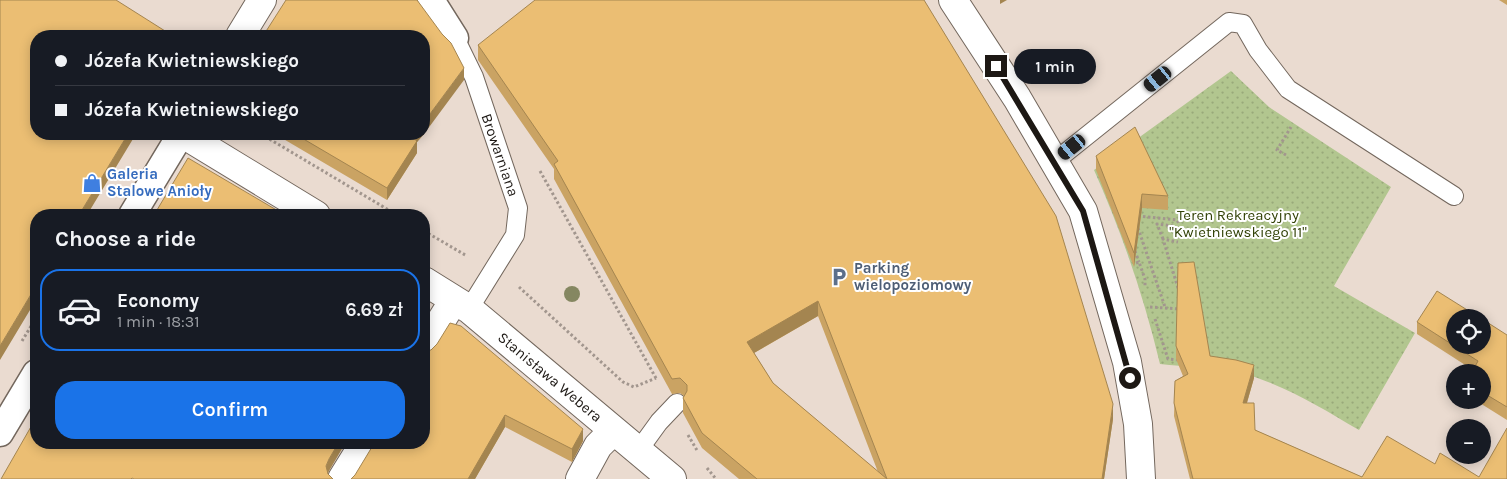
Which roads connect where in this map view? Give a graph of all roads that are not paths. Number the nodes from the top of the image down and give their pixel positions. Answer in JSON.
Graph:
{"nodes":[{"id":1,"x":262,"y":0,"type":"edge"},
{"id":2,"x":431,"y":0,"type":"edge"},
{"id":3,"x":953,"y":0,"type":"edge"},
{"id":4,"x":244,"y":30,"type":"edge"},
{"id":5,"x":454,"y":38,"type":"joint"},
{"id":6,"x":178,"y":140,"type":"edge"},
{"id":7,"x":192,"y":140,"type":"edge"},
{"id":8,"x":1054,"y":162,"type":"junction"},
{"id":9,"x":1454,"y":196,"type":"dead end"},
{"id":10,"x":136,"y":209,"type":"edge"},
{"id":11,"x":306,"y":209,"type":"edge"},
{"id":12,"x":430,"y":285,"type":"edge"},
{"id":13,"x":462,"y":304,"type":"junction"},
{"id":14,"x":430,"y":341,"type":"edge"},
{"id":15,"x":30,"y":383,"type":"edge"},
{"id":16,"x":675,"y":405,"type":"road end"},
{"id":17,"x":613,"y":431,"type":"junction"},
{"id":18,"x":0,"y":433,"type":"edge"},
{"id":19,"x":361,"y":449,"type":"edge"},
{"id":20,"x":638,"y":451,"type":"junction"},
{"id":21,"x":1140,"y":478,"type":"edge"},
{"id":22,"x":342,"y":479,"type":"edge"},
{"id":23,"x":580,"y":479,"type":"edge"},
{"id":24,"x":672,"y":479,"type":"edge"}],
"edges":[{"from":1,"to":4,"type":"street"},
{"from":2,"to":5,"type":"street","name":"Browarniana"},
{"from":3,"to":8,"type":"street"},
{"from":5,"to":13,"type":"lane","name":"Browarniana"},
{"from":6,"to":10,"type":"street"},
{"from":7,"to":11,"type":"street"},
{"from":8,"to":9,"type":"lane"},
{"from":8,"to":21,"type":"street"},
{"from":12,"to":13,"type":"street","name":"Stanisława Webera"},
{"from":13,"to":14,"type":"street"},
{"from":13,"to":17,"type":"street","name":"Stanisława Webera"},
{"from":15,"to":18,"type":"street"},
{"from":16,"to":20,"type":"lane"},
{"from":17,"to":20,"type":"street","name":"Stanisława Webera"},
{"from":17,"to":23,"type":"street"},
{"from":19,"to":22,"type":"street"},
{"from":20,"to":24,"type":"street","name":"Stanisława Webera"}]}
